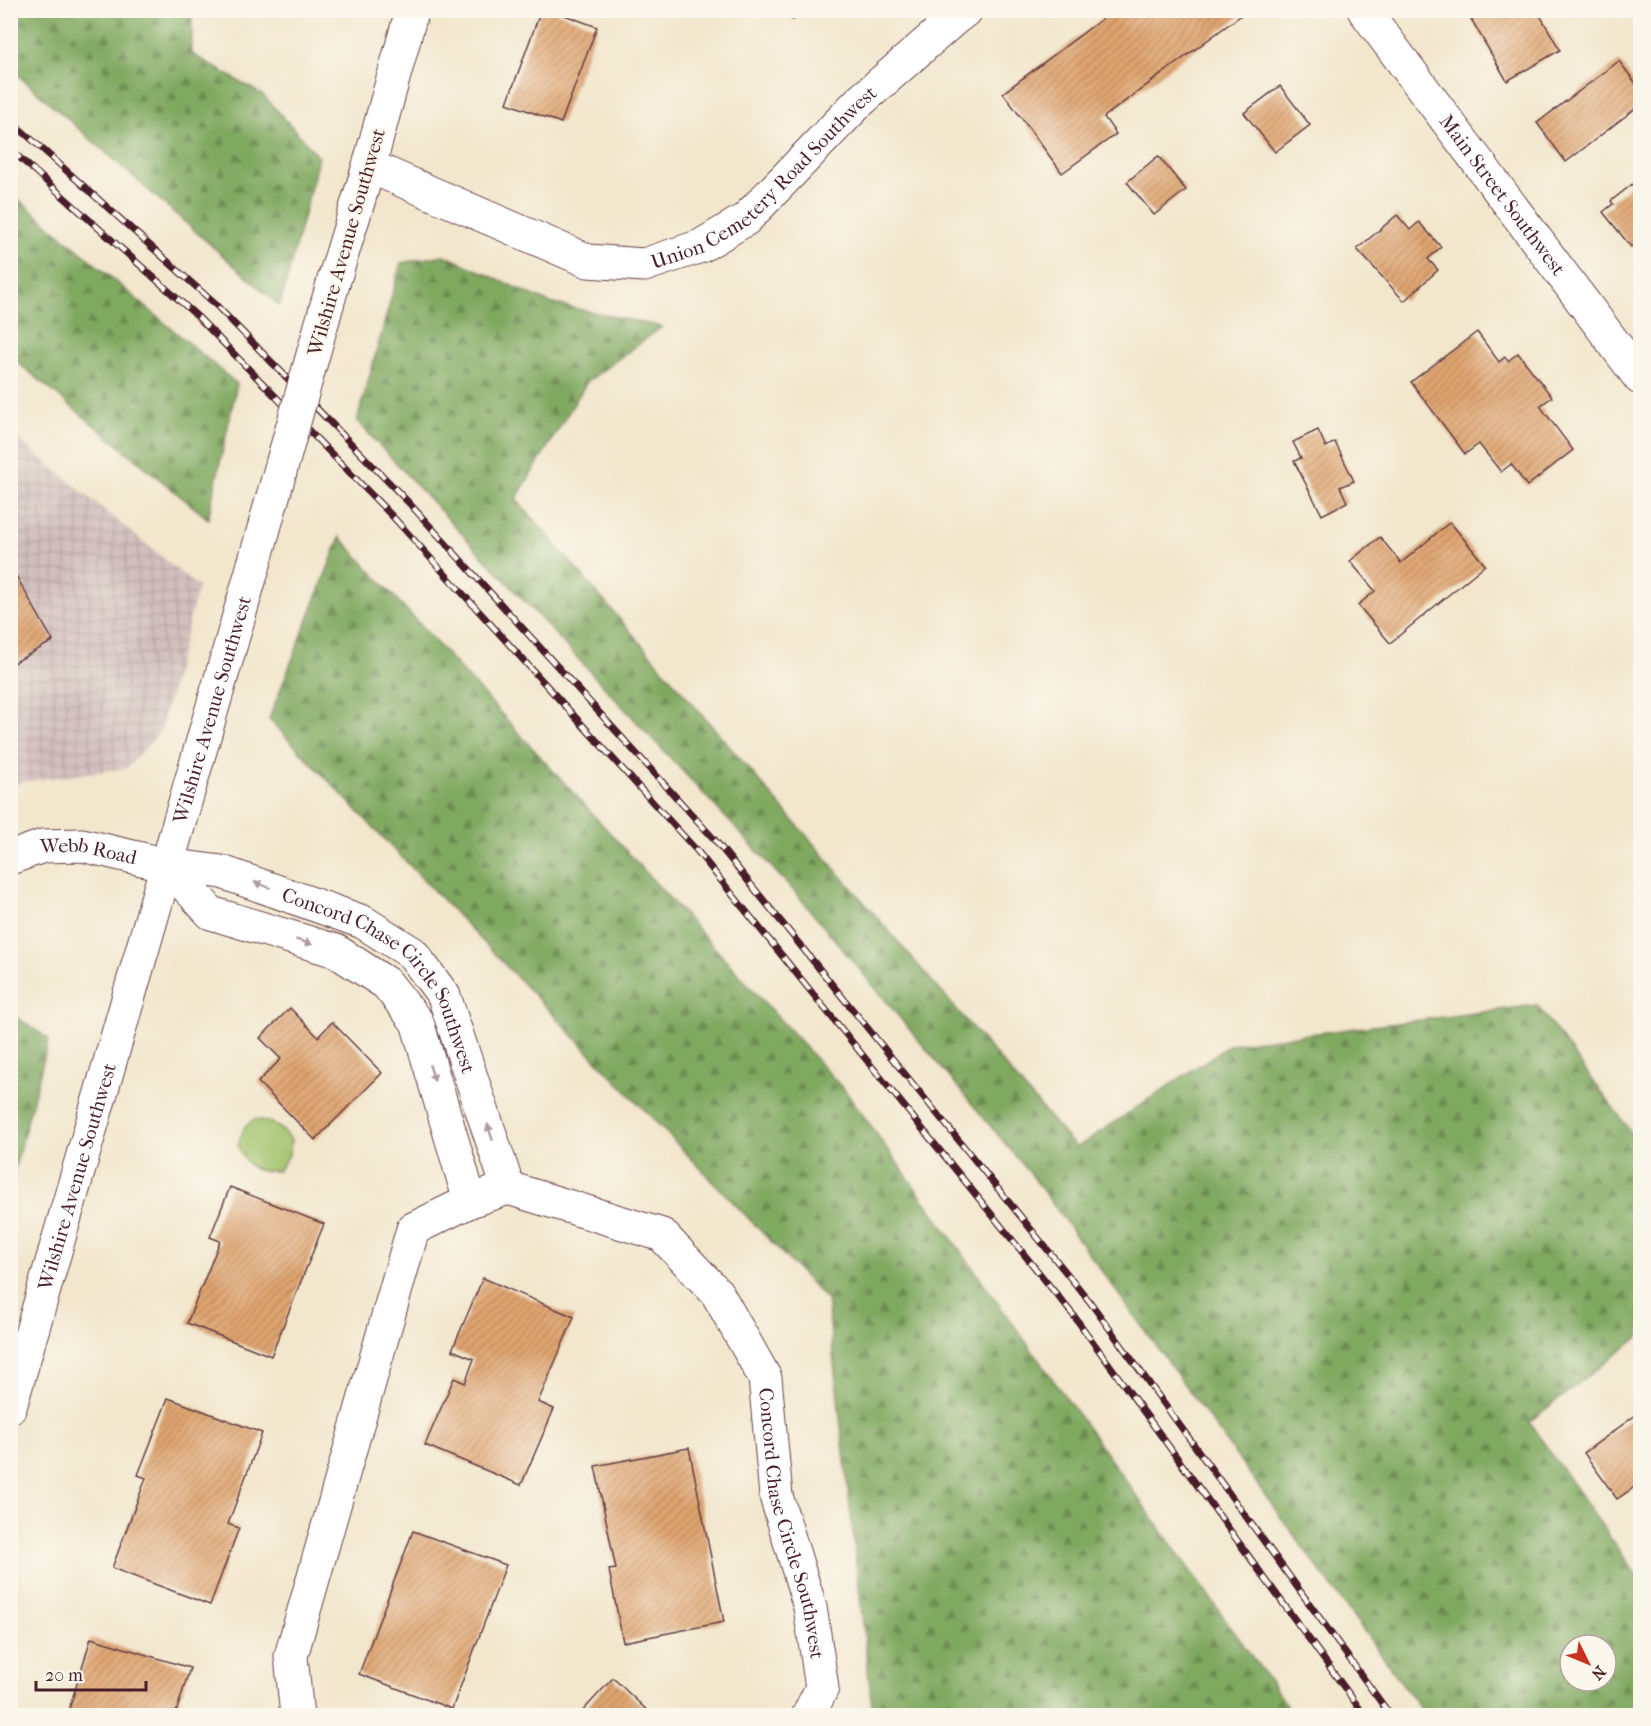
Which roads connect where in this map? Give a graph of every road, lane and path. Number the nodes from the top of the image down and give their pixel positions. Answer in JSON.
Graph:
{"nodes":[{"id":1,"x":412,"y":10,"type":"edge"},
{"id":2,"x":966,"y":10,"type":"edge"},
{"id":3,"x":1364,"y":10,"type":"edge"},
{"id":4,"x":369,"y":166,"type":"junction"},
{"id":5,"x":1641,"y":378,"type":"edge"},
{"id":6,"x":10,"y":858,"type":"edge"},
{"id":7,"x":167,"y":865,"type":"junction"},
{"id":8,"x":508,"y":1188,"type":"junction"},
{"id":9,"x":470,"y":1201,"type":"junction"},
{"id":10,"x":10,"y":1407,"type":"edge"},
{"id":11,"x":297,"y":1716,"type":"edge"},
{"id":12,"x":808,"y":1716,"type":"edge"}],
"edges":[{"from":1,"to":4,"type":"street","name":"Wilshire Avenue Southwest"},
{"from":2,"to":4,"type":"street","name":"Union Cemetery Road Southwest"},
{"from":3,"to":5,"type":"street","name":"Main Street Southwest"},
{"from":4,"to":7,"type":"street","name":"Wilshire Avenue Southwest","bridge":true},
{"from":6,"to":7,"type":"street","name":"Webb Road"},
{"from":8,"to":7,"type":"street","name":"Concord Chase Circle Southwest","one_way":true},
{"from":7,"to":9,"type":"street","one_way":true},
{"from":7,"to":10,"type":"street","name":"Wilshire Avenue Southwest"},
{"from":8,"to":9,"type":"street"},
{"from":8,"to":12,"type":"street","name":"Concord Chase Circle Southwest"},
{"from":9,"to":11,"type":"street"}]}
